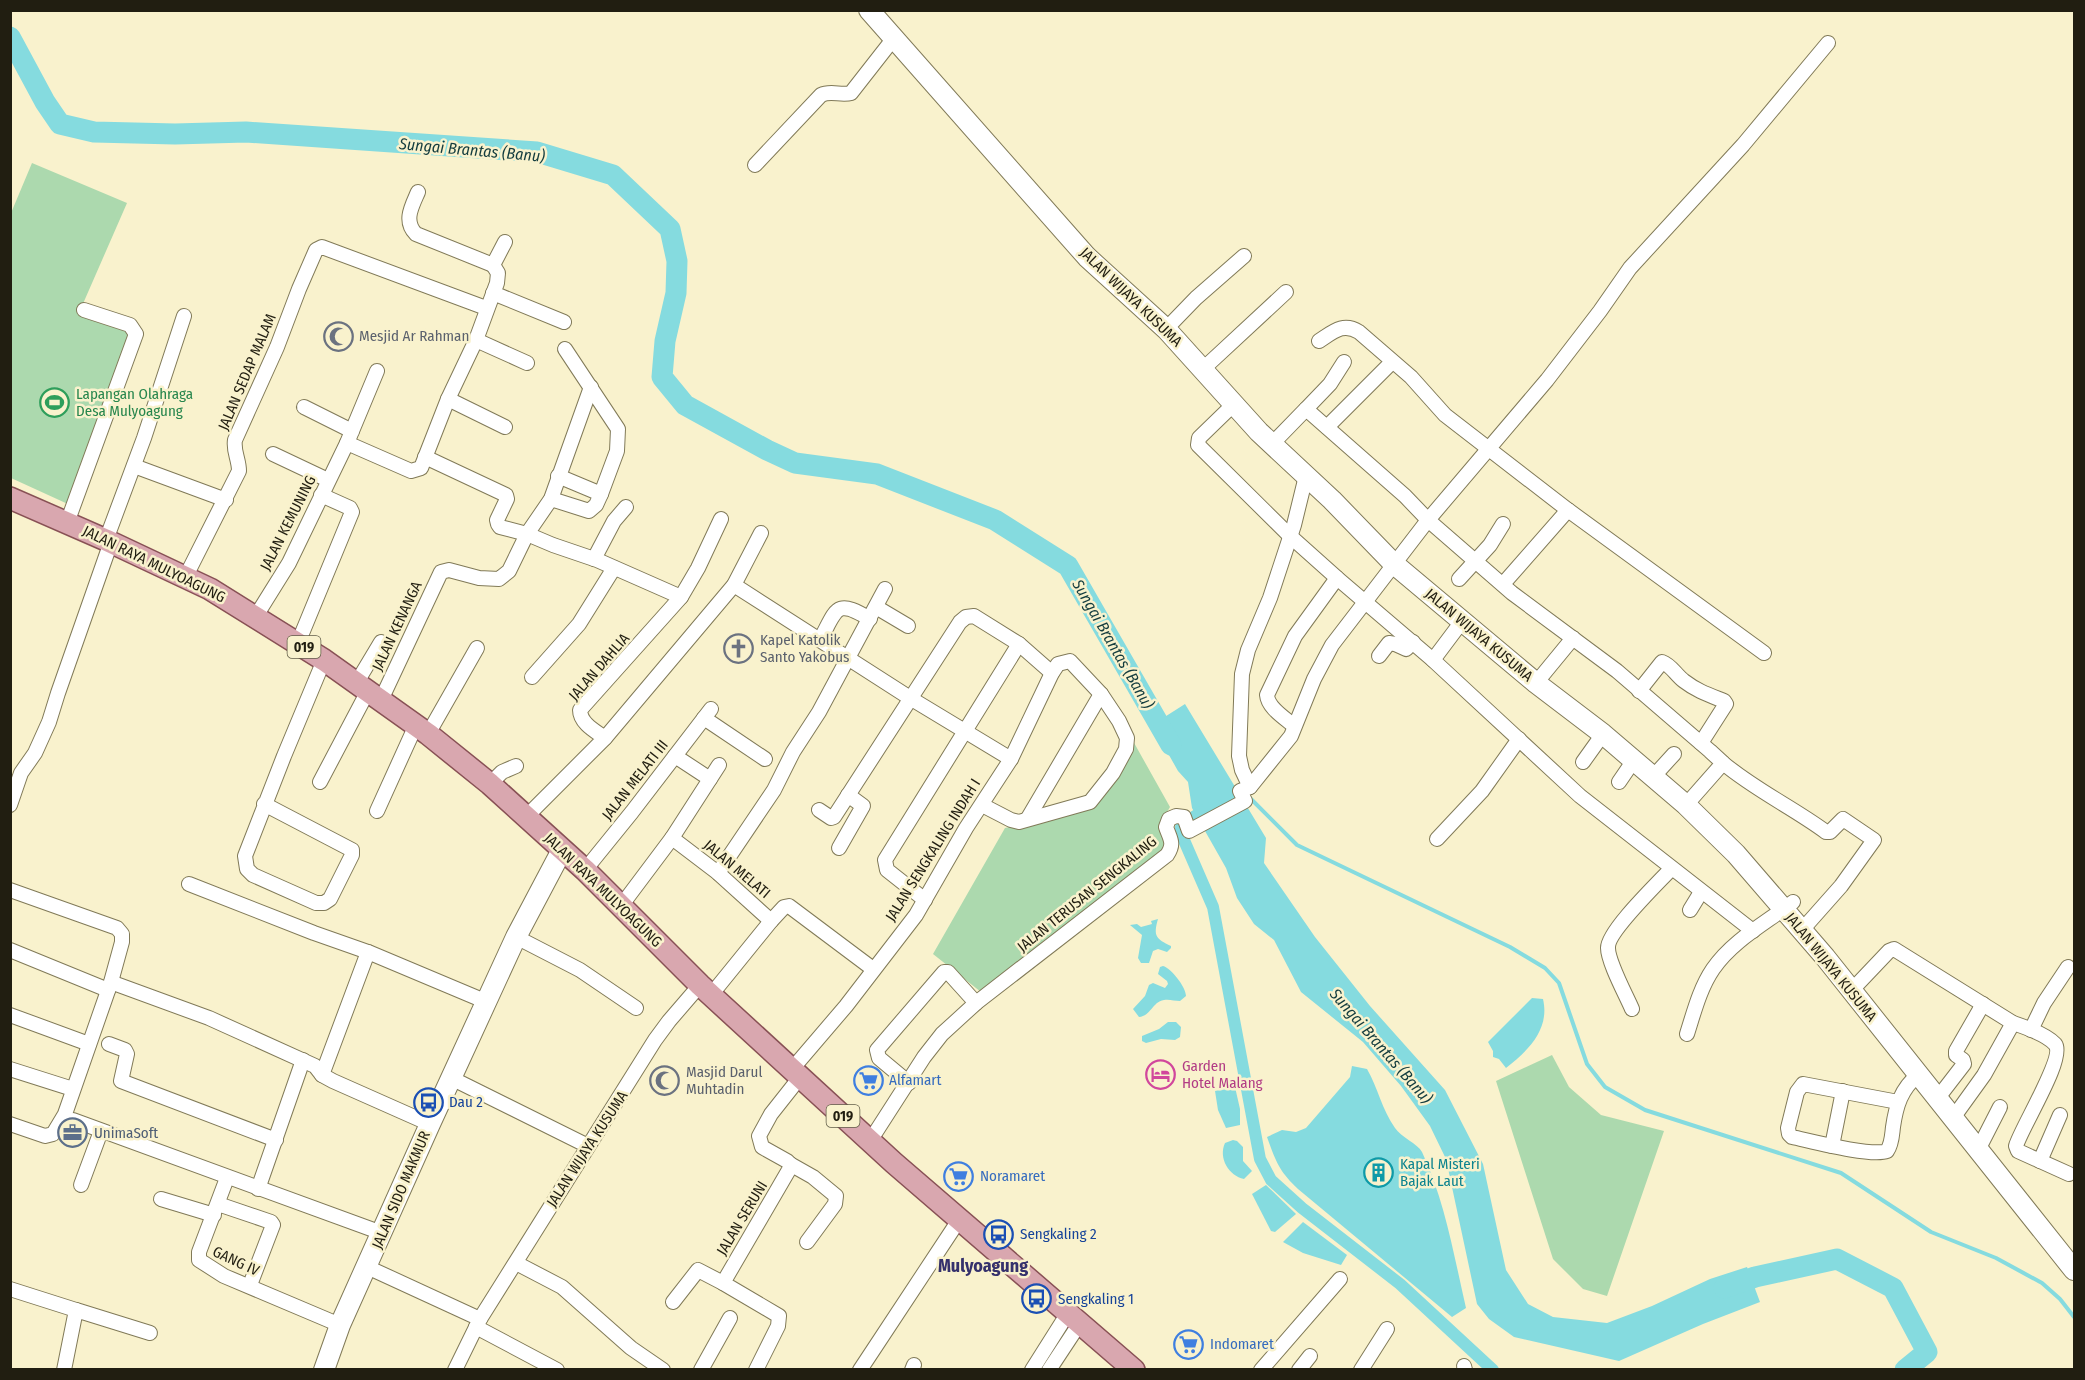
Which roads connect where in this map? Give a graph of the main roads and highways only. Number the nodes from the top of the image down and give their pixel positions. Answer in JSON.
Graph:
{"nodes":[{"id":1,"x":869,"y":10,"type":"edge"},
{"id":2,"x":10,"y":498,"type":"edge"},
{"id":3,"x":562,"y":850,"type":"junction"},
{"id":4,"x":2073,"y":1264,"type":"edge"},
{"id":5,"x":324,"y":1370,"type":"edge"},
{"id":6,"x":1134,"y":1370,"type":"edge"}],
"edges":[{"from":1,"to":4,"type":"main road","name":"JALAN WIJAYA KUSUMA"},
{"from":2,"to":3,"type":"main road","name":"JALAN RAYA MULYOAGUNG","number":"019"},
{"from":3,"to":5,"type":"main road","name":"JALAN SIDO MAKMUR"},
{"from":3,"to":6,"type":"main road","name":"JALAN RAYA MULYOAGUNG","number":"019"}]}
